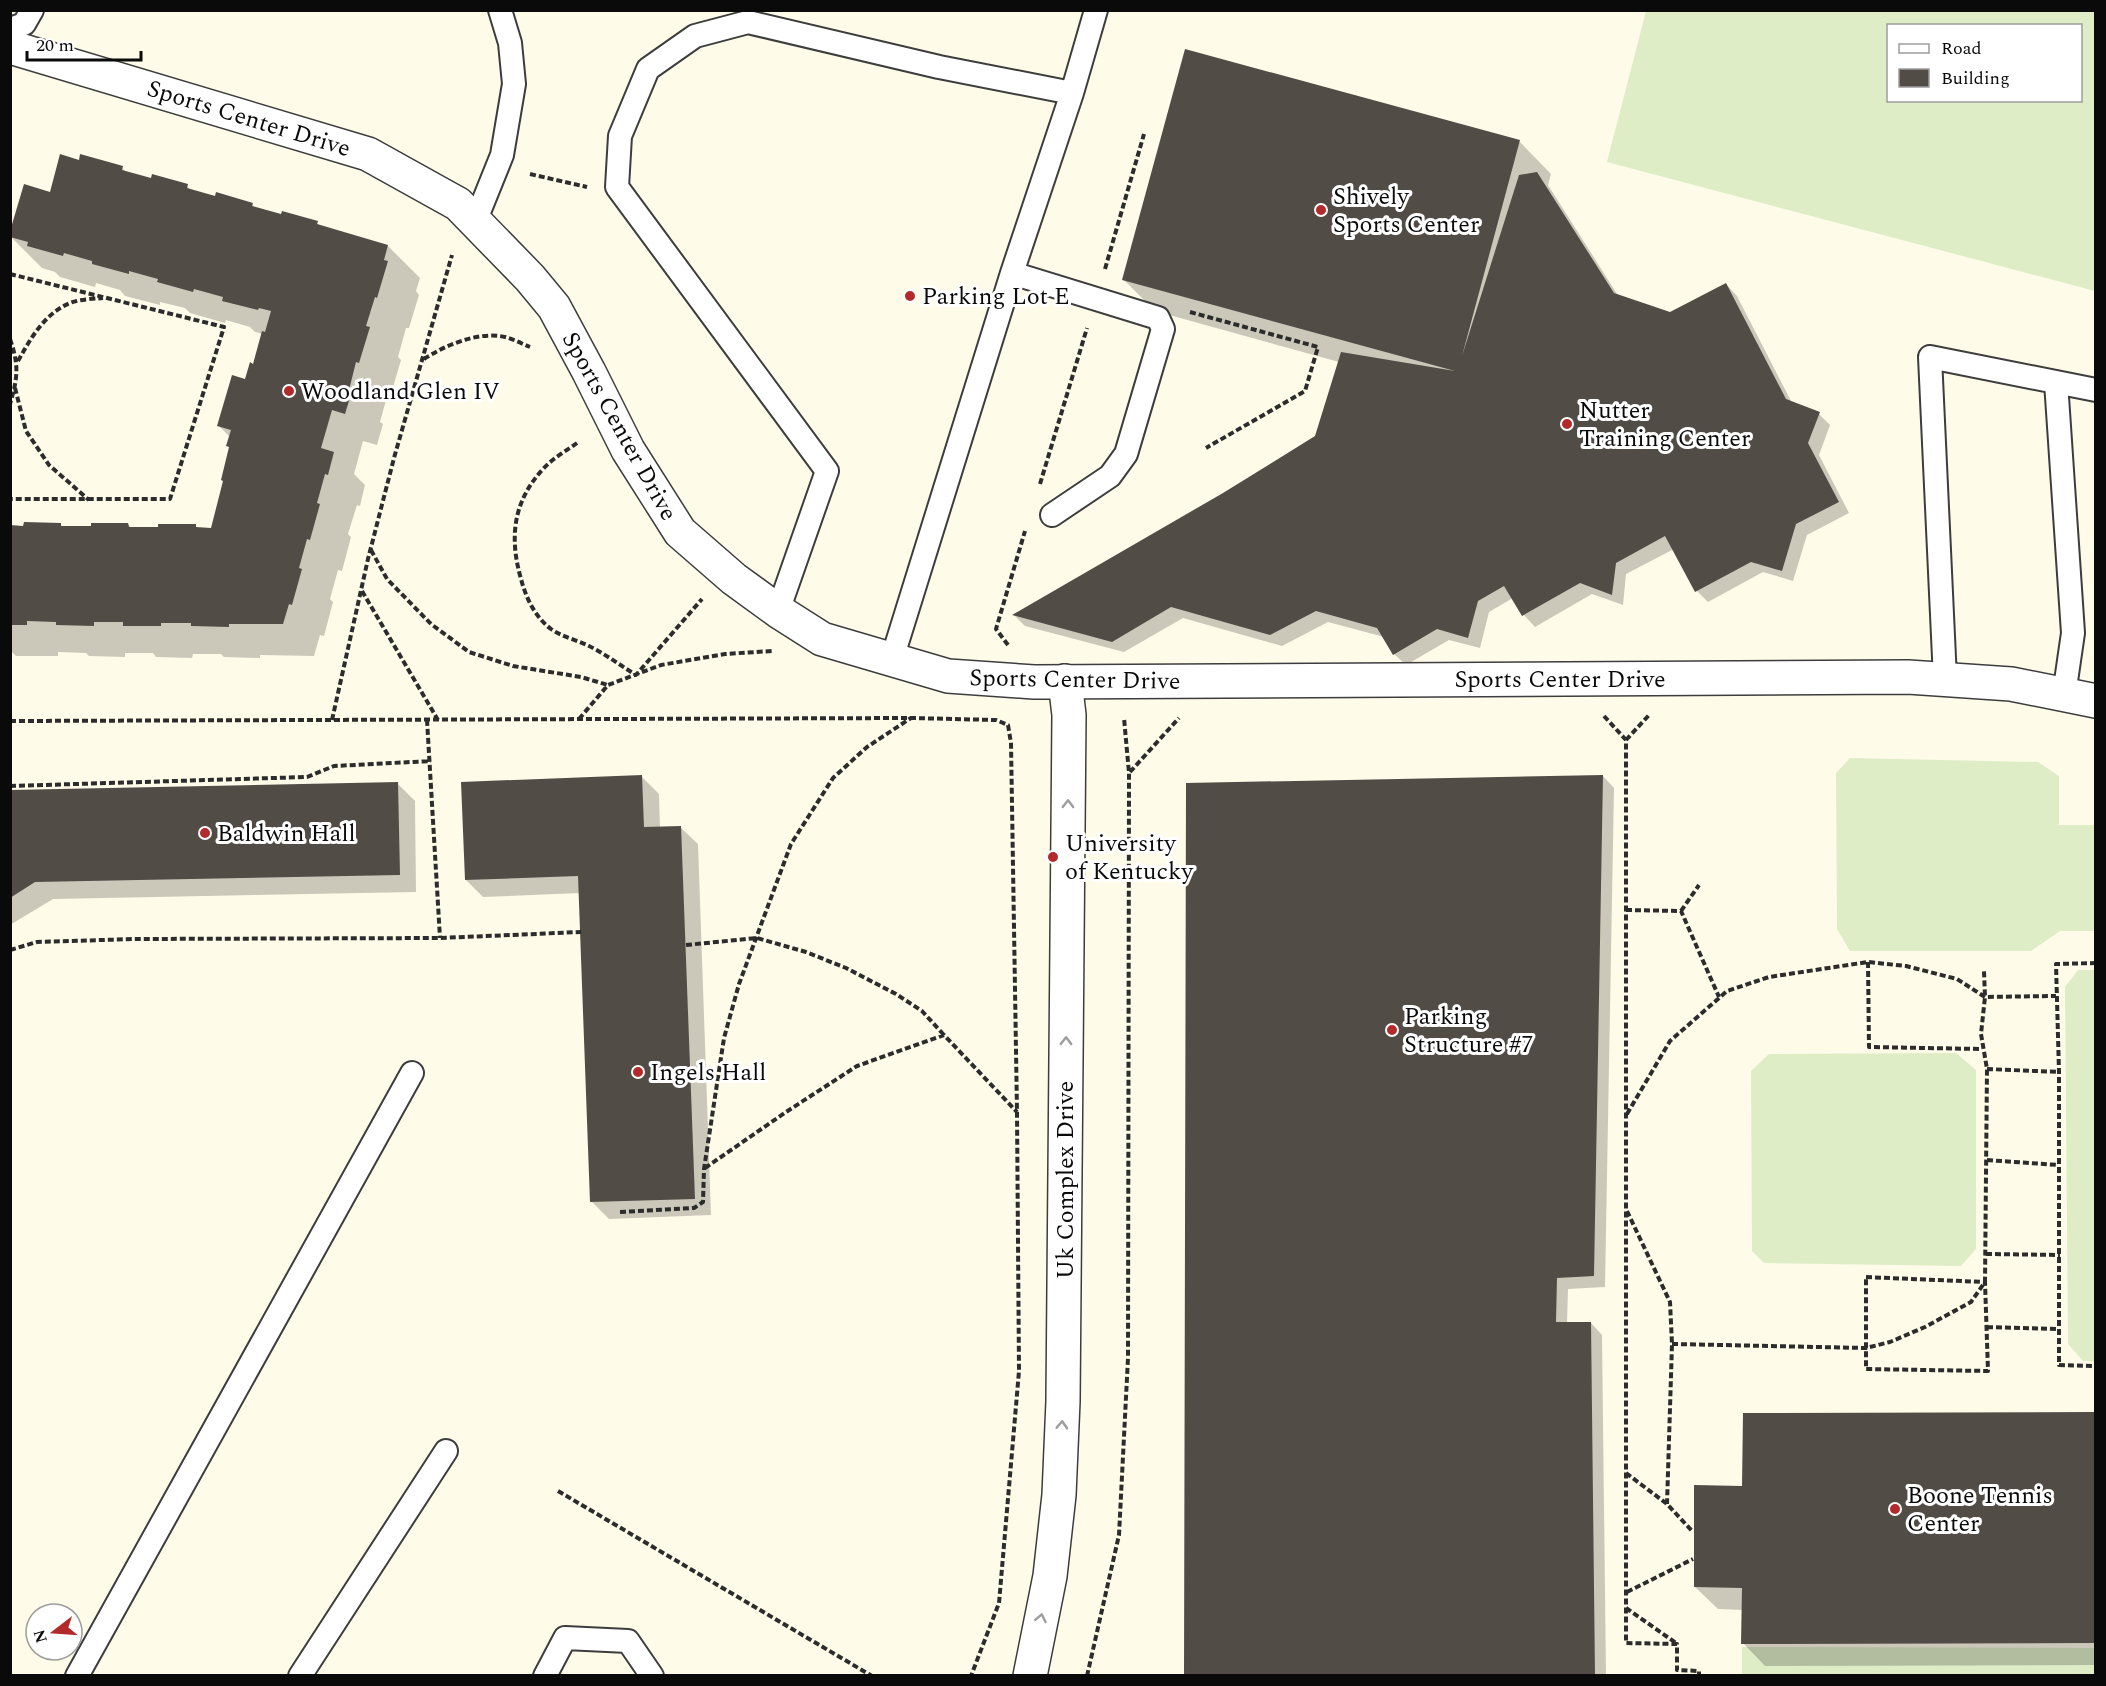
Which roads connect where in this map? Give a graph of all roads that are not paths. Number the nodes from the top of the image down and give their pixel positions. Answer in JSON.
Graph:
{"nodes":[{"id":1,"x":32,"y":10,"type":"edge"},
{"id":2,"x":500,"y":10,"type":"edge"},
{"id":3,"x":1096,"y":10,"type":"edge"},
{"id":4,"x":10,"y":29,"type":"edge"},
{"id":5,"x":10,"y":47,"type":"edge"},
{"id":6,"x":1072,"y":93,"type":"junction"},
{"id":7,"x":475,"y":222,"type":"junction"},
{"id":8,"x":1012,"y":273,"type":"junction"},
{"id":9,"x":2056,"y":382,"type":"junction"},
{"id":10,"x":2096,"y":390,"type":"edge"},
{"id":11,"x":1052,"y":515,"type":"dead end"},
{"id":12,"x":778,"y":611,"type":"junction"},
{"id":13,"x":892,"y":659,"type":"junction"},
{"id":14,"x":1945,"y":679,"type":"junction"},
{"id":15,"x":1065,"y":681,"type":"junction"},
{"id":16,"x":2080,"y":698,"type":"edge"},
{"id":17,"x":412,"y":1074,"type":"dead end"},
{"id":18,"x":446,"y":1451,"type":"dead end"},
{"id":19,"x":77,"y":1676,"type":"edge"},
{"id":20,"x":300,"y":1676,"type":"edge"},
{"id":21,"x":545,"y":1676,"type":"edge"},
{"id":22,"x":652,"y":1676,"type":"edge"},
{"id":23,"x":1030,"y":1676,"type":"edge"}],
"edges":[{"from":1,"to":4,"type":"lane"},
{"from":2,"to":7,"type":"lane"},
{"from":3,"to":6,"type":"lane"},
{"from":5,"to":7,"type":"street","name":"Sports Center Drive"},
{"from":6,"to":8,"type":"lane"},
{"from":6,"to":12,"type":"lane"},
{"from":7,"to":12,"type":"street","name":"Sports Center Drive"},
{"from":8,"to":11,"type":"lane"},
{"from":8,"to":13,"type":"lane"},
{"from":9,"to":10,"type":"lane"},
{"from":9,"to":14,"type":"lane"},
{"from":9,"to":16,"type":"lane"},
{"from":12,"to":13,"type":"street","name":"Sports Center Drive"},
{"from":13,"to":15,"type":"street","name":"Sports Center Drive"},
{"from":14,"to":15,"type":"street","name":"Sports Center Drive"},
{"from":14,"to":16,"type":"street","name":"Sports Center Drive"},
{"from":23,"to":15,"type":"street","name":"Uk Complex Drive","one_way":true},
{"from":17,"to":19,"type":"lane"},
{"from":18,"to":20,"type":"lane"},
{"from":21,"to":22,"type":"lane"}]}
